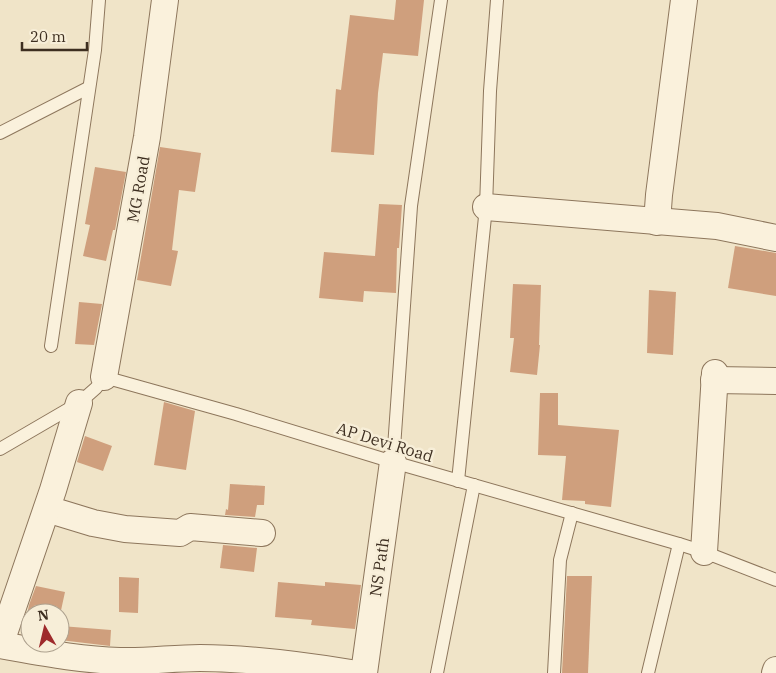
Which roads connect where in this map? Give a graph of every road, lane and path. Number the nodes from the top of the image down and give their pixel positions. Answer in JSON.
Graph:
{"nodes":[{"id":1,"x":99,"y":0,"type":"edge"},
{"id":2,"x":164,"y":0,"type":"edge"},
{"id":3,"x":441,"y":0,"type":"edge"},
{"id":4,"x":497,"y":0,"type":"edge"},
{"id":5,"x":684,"y":0,"type":"edge"},
{"id":6,"x":88,"y":88,"type":"junction"},
{"id":7,"x":0,"y":133,"type":"edge"},
{"id":8,"x":486,"y":207,"type":"junction"},
{"id":9,"x":657,"y":222,"type":"junction"},
{"id":10,"x":776,"y":238,"type":"edge"},
{"id":11,"x":51,"y":346,"type":"dead end"},
{"id":12,"x":104,"y":377,"type":"junction"},
{"id":13,"x":776,"y":381,"type":"edge"},
{"id":14,"x":79,"y":403,"type":"junction"},
{"id":15,"x":0,"y":448,"type":"edge"},
{"id":16,"x":393,"y":462,"type":"junction"},
{"id":17,"x":458,"y":481,"type":"junction"},
{"id":18,"x":474,"y":485,"type":"junction"},
{"id":19,"x":46,"y":508,"type":"junction"},
{"id":20,"x":572,"y":513,"type":"junction"},
{"id":21,"x":262,"y":533,"type":"dead end"},
{"id":22,"x":679,"y":544,"type":"junction"},
{"id":23,"x":704,"y":552,"type":"junction"},
{"id":24,"x":776,"y":580,"type":"edge"},
{"id":25,"x":5,"y":615,"type":"edge"},
{"id":26,"x":0,"y":645,"type":"edge"},
{"id":27,"x":241,"y":666,"type":"edge"},
{"id":28,"x":121,"y":667,"type":"edge"},
{"id":29,"x":351,"y":673,"type":"edge"},
{"id":30,"x":364,"y":673,"type":"edge"},
{"id":31,"x":437,"y":673,"type":"edge"},
{"id":32,"x":554,"y":673,"type":"edge"},
{"id":33,"x":648,"y":673,"type":"edge"}],
"edges":[{"from":1,"to":6,"type":"lane"},
{"from":2,"to":12,"type":"street","name":"MG Road"},
{"from":3,"to":16,"type":"lane"},
{"from":4,"to":8,"type":"lane"},
{"from":5,"to":9,"type":"street"},
{"from":6,"to":7,"type":"lane"},
{"from":6,"to":11,"type":"lane"},
{"from":8,"to":9,"type":"street"},
{"from":8,"to":17,"type":"lane"},
{"from":9,"to":10,"type":"street"},
{"from":12,"to":14,"type":"lane"},
{"from":12,"to":16,"type":"lane","name":"AP Devi Road"},
{"from":13,"to":23,"type":"street"},
{"from":14,"to":15,"type":"lane"},
{"from":14,"to":19,"type":"street"},
{"from":16,"to":17,"type":"lane","name":"AP Devi Road"},
{"from":16,"to":30,"type":"street","name":"NS Path"},
{"from":17,"to":18,"type":"lane","name":"AP Devi Road"},
{"from":18,"to":20,"type":"lane","name":"AP Devi Road"},
{"from":18,"to":31,"type":"lane"},
{"from":19,"to":21,"type":"street"},
{"from":19,"to":25,"type":"street"},
{"from":20,"to":22,"type":"lane","name":"AP Devi Road"},
{"from":20,"to":32,"type":"lane"},
{"from":22,"to":23,"type":"lane","name":"AP Devi Road"},
{"from":22,"to":33,"type":"lane"},
{"from":23,"to":24,"type":"lane","name":"AP Devi Road"},
{"from":25,"to":26,"type":"street"},
{"from":26,"to":28,"type":"street"},
{"from":27,"to":28,"type":"street"},
{"from":27,"to":29,"type":"street"}]}
